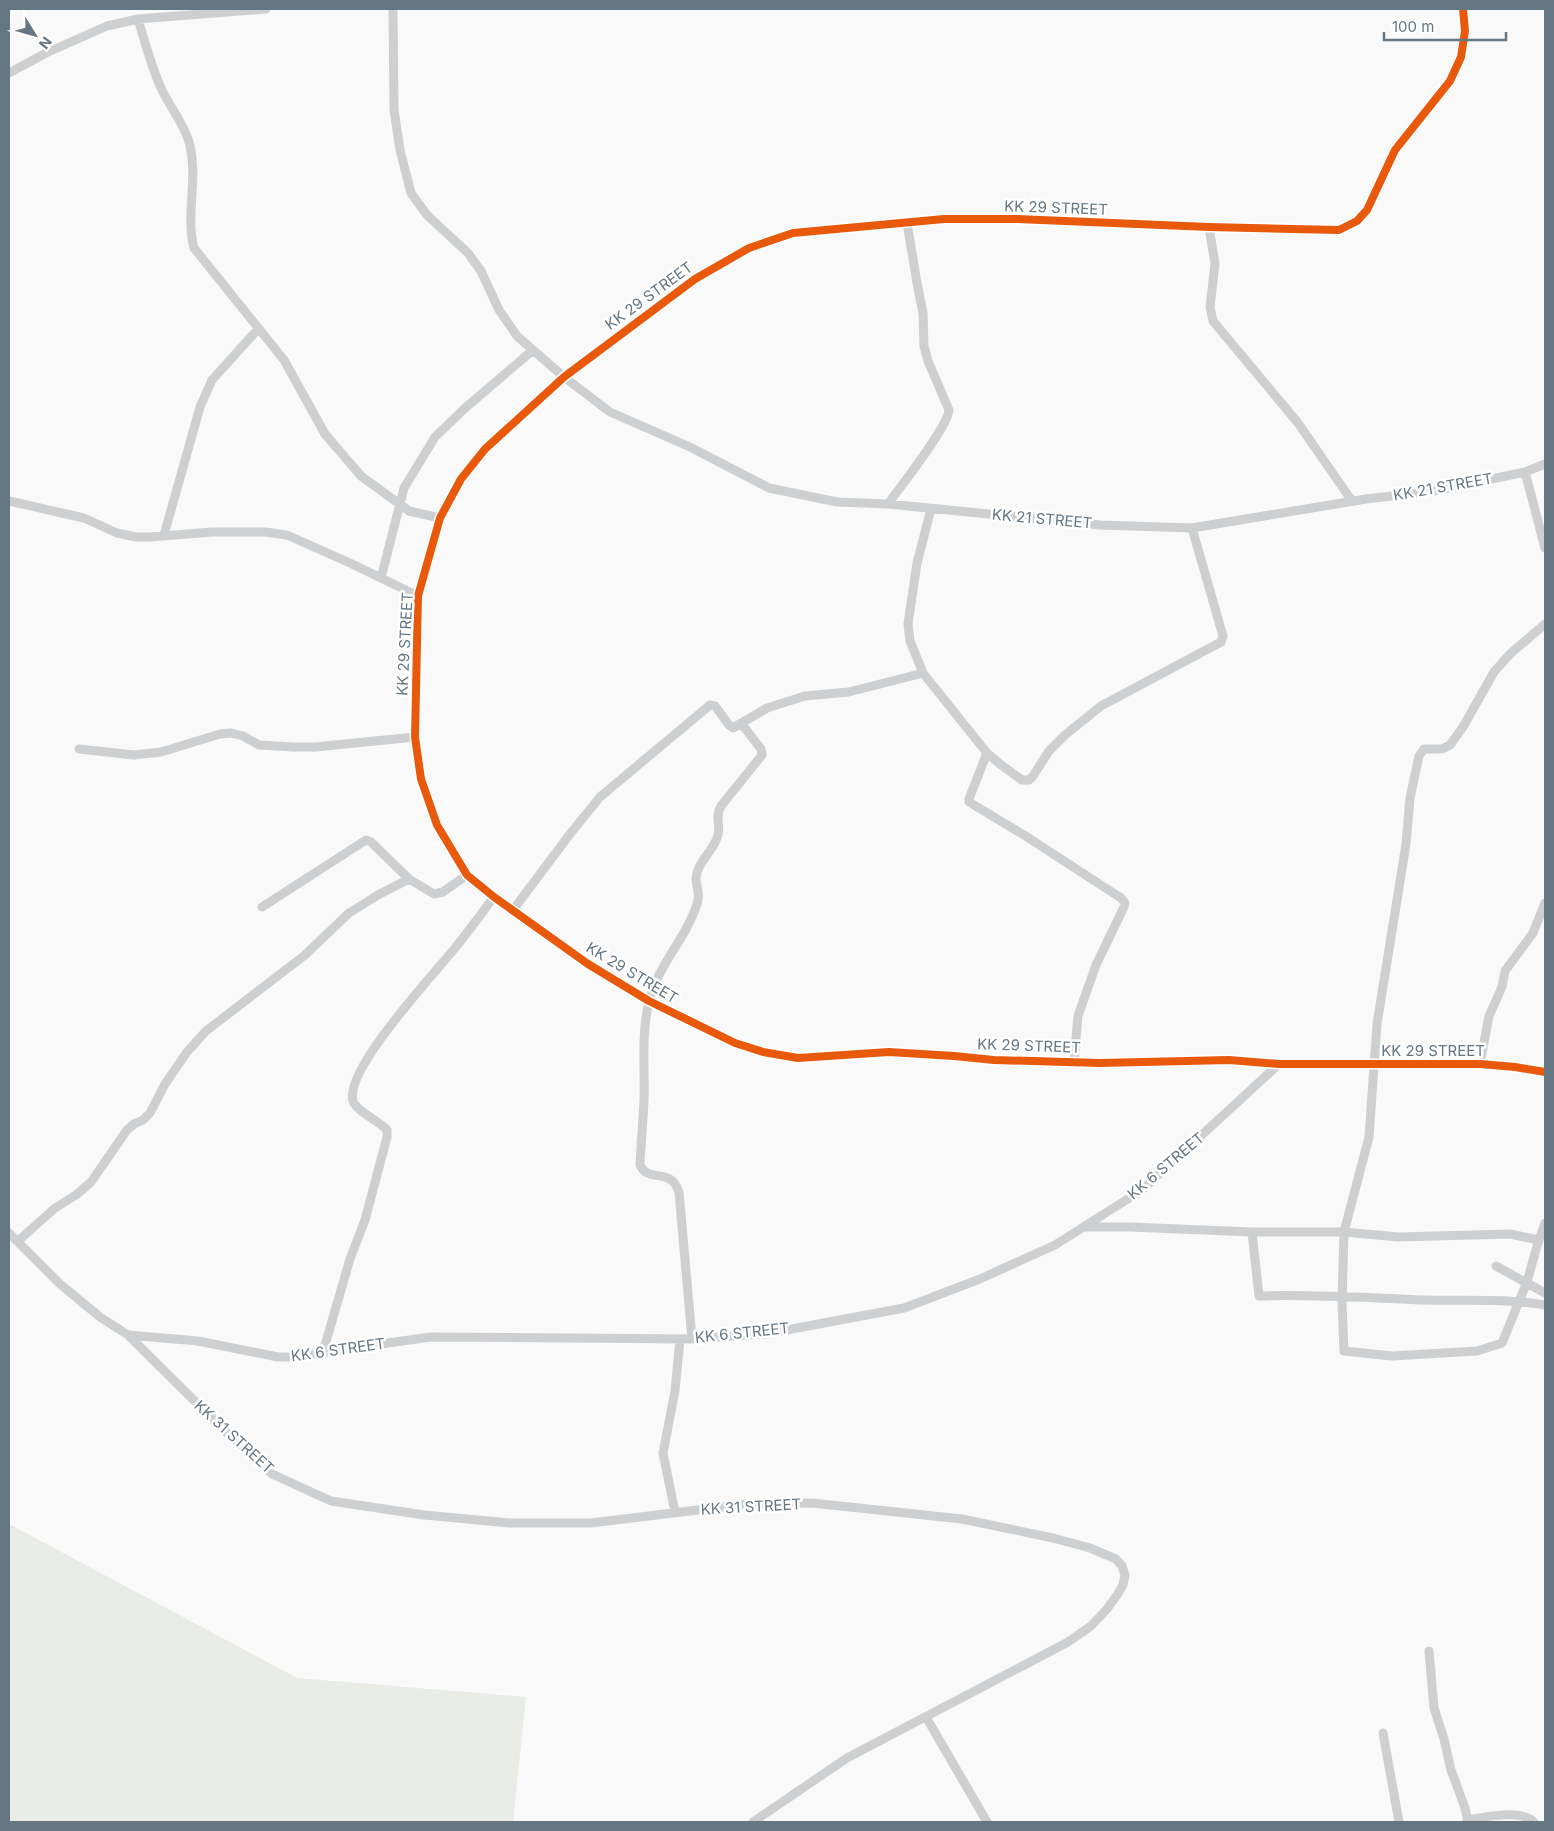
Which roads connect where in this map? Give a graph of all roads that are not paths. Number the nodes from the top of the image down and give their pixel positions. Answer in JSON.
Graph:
{"nodes":[{"id":1,"x":266,"y":9,"type":"edge"},
{"id":2,"x":393,"y":9,"type":"edge"},
{"id":3,"x":1463,"y":9,"type":"edge"},
{"id":4,"x":138,"y":19,"type":"junction"},
{"id":5,"x":9,"y":73,"type":"edge"},
{"id":6,"x":907,"y":224,"type":"junction"},
{"id":7,"x":1209,"y":227,"type":"junction"},
{"id":8,"x":258,"y":329,"type":"junction"},
{"id":9,"x":533,"y":350,"type":"junction"},
{"id":10,"x":564,"y":377,"type":"junction"},
{"id":11,"x":1545,"y":464,"type":"edge"},
{"id":12,"x":1525,"y":472,"type":"junction"},
{"id":13,"x":9,"y":501,"type":"edge"},
{"id":14,"x":1352,"y":501,"type":"junction"},
{"id":15,"x":888,"y":504,"type":"junction"},
{"id":16,"x":400,"y":506,"type":"junction"},
{"id":17,"x":931,"y":509,"type":"junction"},
{"id":18,"x":440,"y":518,"type":"junction"},
{"id":19,"x":1192,"y":528,"type":"junction"},
{"id":20,"x":164,"y":535,"type":"junction"},
{"id":21,"x":1545,"y":548,"type":"edge"},
{"id":22,"x":381,"y":578,"type":"junction"},
{"id":23,"x":418,"y":596,"type":"junction"},
{"id":24,"x":1545,"y":624,"type":"edge"},
{"id":25,"x":923,"y":673,"type":"junction"},
{"id":26,"x":741,"y":723,"type":"junction"},
{"id":27,"x":415,"y":737,"type":"junction"},
{"id":28,"x":79,"y":748,"type":"dead end"},
{"id":29,"x":987,"y":752,"type":"junction"},
{"id":30,"x":467,"y":874,"type":"junction"},
{"id":31,"x":409,"y":879,"type":"junction"},
{"id":32,"x":494,"y":897,"type":"junction"},
{"id":33,"x":1545,"y":903,"type":"edge"},
{"id":34,"x":262,"y":907,"type":"dead end"},
{"id":35,"x":513,"y":910,"type":"junction"},
{"id":36,"x":649,"y":1001,"type":"junction"},
{"id":37,"x":1074,"y":1062,"type":"junction"},
{"id":38,"x":1280,"y":1064,"type":"junction"},
{"id":39,"x":1480,"y":1064,"type":"junction"},
{"id":40,"x":1373,"y":1065,"type":"junction"},
{"id":41,"x":1545,"y":1072,"type":"edge"},
{"id":42,"x":1545,"y":1223,"type":"edge"},
{"id":43,"x":1084,"y":1227,"type":"junction"},
{"id":44,"x":1252,"y":1232,"type":"junction"},
{"id":45,"x":1344,"y":1232,"type":"junction"},
{"id":46,"x":9,"y":1233,"type":"edge"},
{"id":47,"x":1539,"y":1240,"type":"junction"},
{"id":48,"x":18,"y":1241,"type":"junction"},
{"id":49,"x":1496,"y":1266,"type":"dead end"},
{"id":50,"x":1527,"y":1282,"type":"junction"},
{"id":51,"x":1545,"y":1293,"type":"edge"},
{"id":52,"x":1342,"y":1296,"type":"junction"},
{"id":53,"x":1519,"y":1300,"type":"junction"},
{"id":54,"x":1545,"y":1305,"type":"edge"},
{"id":55,"x":128,"y":1335,"type":"junction"},
{"id":56,"x":680,"y":1338,"type":"junction"},
{"id":57,"x":692,"y":1339,"type":"junction"},
{"id":58,"x":323,"y":1352,"type":"junction"},
{"id":59,"x":675,"y":1512,"type":"junction"},
{"id":60,"x":1430,"y":1651,"type":"dead end"},
{"id":61,"x":926,"y":1717,"type":"junction"},
{"id":62,"x":1383,"y":1733,"type":"dead end"},
{"id":63,"x":1468,"y":1821,"type":"edge"},
{"id":64,"x":753,"y":1822,"type":"edge"},
{"id":65,"x":987,"y":1822,"type":"edge"},
{"id":66,"x":1399,"y":1822,"type":"edge"},
{"id":67,"x":1534,"y":1822,"type":"edge"}],
"edges":[{"from":1,"to":4,"type":"street"},
{"from":2,"to":9,"type":"street","name":"KK 21 STREET"},
{"from":3,"to":7,"type":"street","name":"KK 29 STREET"},
{"from":4,"to":5,"type":"street"},
{"from":4,"to":8,"type":"street"},
{"from":6,"to":7,"type":"street","name":"KK 29 STREET"},
{"from":6,"to":10,"type":"street","name":"KK 29 STREET"},
{"from":6,"to":15,"type":"street"},
{"from":7,"to":14,"type":"street"},
{"from":8,"to":16,"type":"street"},
{"from":8,"to":20,"type":"street"},
{"from":9,"to":10,"type":"street","name":"KK 21 STREET"},
{"from":9,"to":16,"type":"street"},
{"from":10,"to":15,"type":"street","name":"KK 21 STREET"},
{"from":10,"to":18,"type":"street","name":"KK 29 STREET"},
{"from":11,"to":12,"type":"street","name":"KK 21 STREET"},
{"from":12,"to":14,"type":"street","name":"KK 21 STREET"},
{"from":12,"to":21,"type":"street"},
{"from":13,"to":20,"type":"street"},
{"from":14,"to":19,"type":"street","name":"KK 21 STREET"},
{"from":15,"to":17,"type":"street","name":"KK 21 STREET"},
{"from":16,"to":18,"type":"street"},
{"from":16,"to":22,"type":"street"},
{"from":17,"to":19,"type":"street","name":"KK 21 STREET"},
{"from":17,"to":25,"type":"street"},
{"from":18,"to":23,"type":"street","name":"KK 29 STREET"},
{"from":19,"to":29,"type":"street"},
{"from":20,"to":22,"type":"street"},
{"from":22,"to":23,"type":"street"},
{"from":23,"to":27,"type":"street","name":"KK 29 STREET"},
{"from":24,"to":40,"type":"street"},
{"from":25,"to":26,"type":"street"},
{"from":25,"to":29,"type":"street"},
{"from":26,"to":35,"type":"street"},
{"from":26,"to":36,"type":"street"},
{"from":27,"to":28,"type":"street"},
{"from":27,"to":30,"type":"street","name":"KK 29 STREET"},
{"from":29,"to":37,"type":"street"},
{"from":30,"to":31,"type":"street"},
{"from":30,"to":32,"type":"street","name":"KK 29 STREET"},
{"from":31,"to":34,"type":"street"},
{"from":31,"to":48,"type":"street"},
{"from":32,"to":35,"type":"street","name":"KK 29 STREET"},
{"from":32,"to":58,"type":"street"},
{"from":33,"to":39,"type":"street"},
{"from":35,"to":36,"type":"street","name":"KK 29 STREET"},
{"from":36,"to":37,"type":"street","name":"KK 29 STREET"},
{"from":36,"to":57,"type":"street"},
{"from":37,"to":38,"type":"street","name":"KK 29 STREET"},
{"from":38,"to":40,"type":"street","name":"KK 29 STREET"},
{"from":38,"to":43,"type":"street","name":"KK 6 STREET"},
{"from":39,"to":40,"type":"street","name":"KK 29 STREET"},
{"from":39,"to":41,"type":"street","name":"KK 29 STREET"},
{"from":40,"to":45,"type":"street"},
{"from":42,"to":47,"type":"street"},
{"from":43,"to":44,"type":"street"},
{"from":43,"to":57,"type":"street","name":"KK 6 STREET"},
{"from":44,"to":45,"type":"street"},
{"from":44,"to":52,"type":"street"},
{"from":45,"to":47,"type":"street"},
{"from":45,"to":52,"type":"street"},
{"from":46,"to":48,"type":"street","name":"KK 31 STREET"},
{"from":47,"to":50,"type":"street"},
{"from":48,"to":55,"type":"street","name":"KK 31 STREET"},
{"from":49,"to":50,"type":"street"},
{"from":50,"to":51,"type":"street"},
{"from":50,"to":53,"type":"street"},
{"from":52,"to":53,"type":"street"},
{"from":52,"to":53,"type":"street"},
{"from":53,"to":54,"type":"street"},
{"from":55,"to":58,"type":"street","name":"KK 6 STREET"},
{"from":55,"to":59,"type":"street","name":"KK 31 STREET"},
{"from":56,"to":57,"type":"street","name":"KK 6 STREET"},
{"from":56,"to":58,"type":"street","name":"KK 6 STREET"},
{"from":56,"to":59,"type":"street"},
{"from":59,"to":61,"type":"street","name":"KK 31 STREET"},
{"from":60,"to":63,"type":"street"},
{"from":61,"to":64,"type":"street","name":"KK 31 STREET"},
{"from":61,"to":65,"type":"street"},
{"from":62,"to":66,"type":"street"},
{"from":63,"to":67,"type":"street"}]}
